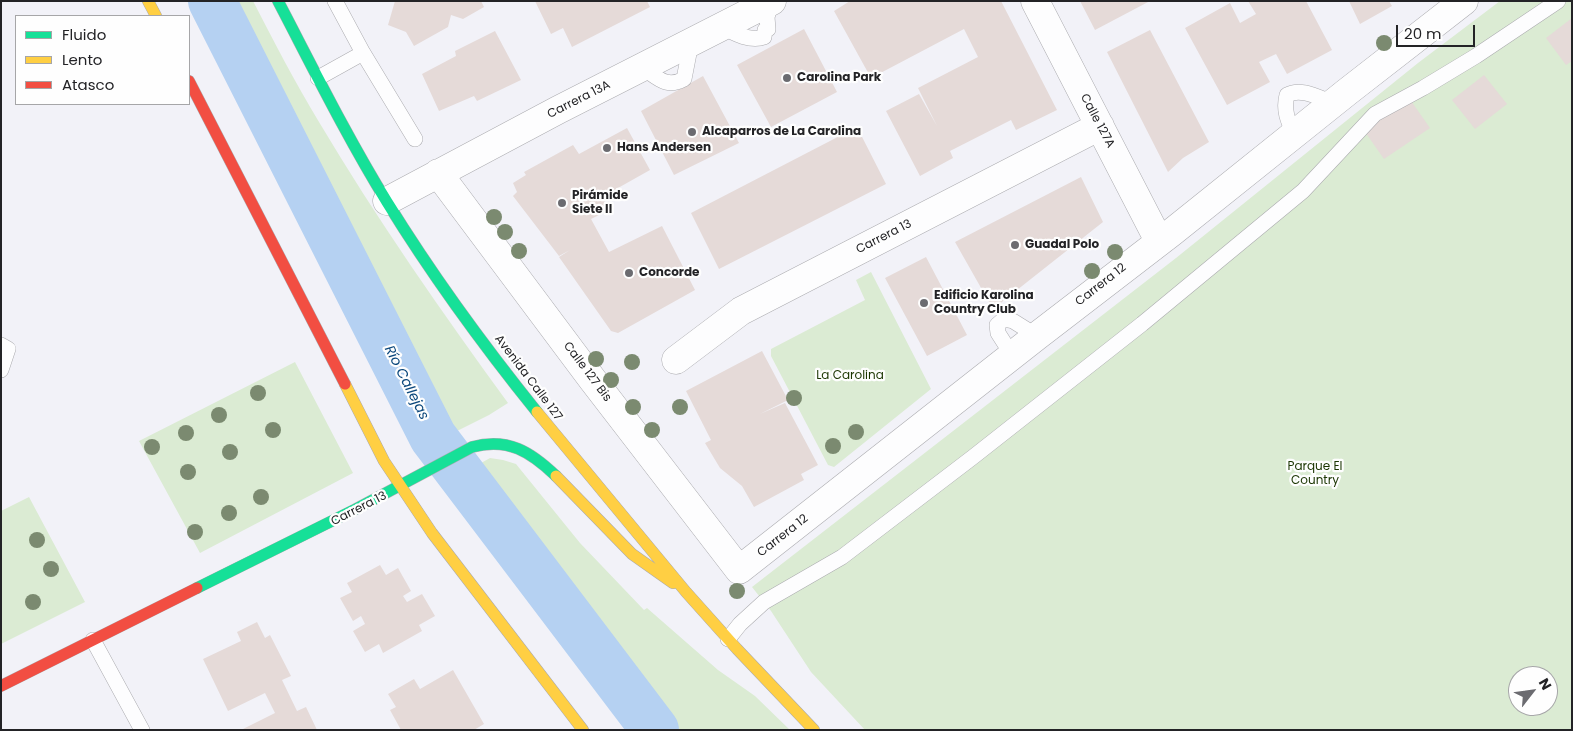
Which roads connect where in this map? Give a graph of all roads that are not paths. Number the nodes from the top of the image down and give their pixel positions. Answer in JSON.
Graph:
{"nodes":[{"id":1,"x":148,"y":1,"type":"edge"},
{"id":2,"x":278,"y":1,"type":"edge"},
{"id":3,"x":335,"y":1,"type":"edge"},
{"id":4,"x":772,"y":1,"type":"edge"},
{"id":5,"x":1035,"y":1,"type":"edge"},
{"id":6,"x":1464,"y":1,"type":"edge"},
{"id":7,"x":1558,"y":1,"type":"edge"},
{"id":8,"x":155,"y":15,"type":"edge"},
{"id":9,"x":362,"y":53,"type":"junction"},
{"id":10,"x":318,"y":78,"type":"junction"},
{"id":11,"x":190,"y":83,"type":"edge"},
{"id":12,"x":1100,"y":126,"type":"junction"},
{"id":13,"x":415,"y":139,"type":"dead end"},
{"id":14,"x":438,"y":173,"type":"junction"},
{"id":15,"x":387,"y":201,"type":"junction"},
{"id":16,"x":1159,"y":241,"type":"junction"},
{"id":17,"x":1,"y":345,"type":"edge"},
{"id":18,"x":676,"y":360,"type":"dead end"},
{"id":19,"x":1,"y":370,"type":"edge"},
{"id":20,"x":400,"y":488,"type":"junction"},
{"id":21,"x":739,"y":570,"type":"joint"},
{"id":22,"x":686,"y":592,"type":"junction"},
{"id":23,"x":728,"y":639,"type":"junction"},
{"id":24,"x":93,"y":640,"type":"junction"},
{"id":25,"x":1,"y":686,"type":"edge"},
{"id":26,"x":142,"y":730,"type":"edge"},
{"id":27,"x":583,"y":730,"type":"edge"},
{"id":28,"x":814,"y":730,"type":"edge"}],
"edges":[{"from":1,"to":8,"type":"main road"},
{"from":2,"to":10,"type":"main road","name":"Avenida Calle 127"},
{"from":3,"to":9,"type":"lane"},
{"from":4,"to":14,"type":"street","name":"Carrera 13A"},
{"from":5,"to":12,"type":"street","name":"Calle 127A"},
{"from":6,"to":16,"type":"street","name":"Carrera 12"},
{"from":7,"to":23,"type":"lane"},
{"from":9,"to":10,"type":"lane"},
{"from":9,"to":13,"type":"lane"},
{"from":10,"to":15,"type":"main road","name":"Avenida Calle 127"},
{"from":11,"to":20,"type":"main road"},
{"from":12,"to":16,"type":"street","name":"Calle 127A"},
{"from":12,"to":18,"type":"street","name":"Carrera 13"},
{"from":14,"to":15,"type":"street","name":"Carrera 13A"},
{"from":14,"to":21,"type":"street","name":"Calle 127 Bis"},
{"from":15,"to":22,"type":"main road","name":"Avenida Calle 127"},
{"from":16,"to":21,"type":"street","name":"Carrera 12"},
{"from":17,"to":19,"type":"lane"},
{"from":20,"to":22,"type":"main road","name":"Carrera 13"},
{"from":20,"to":24,"type":"main road","name":"Carrera 13"},
{"from":20,"to":27,"type":"main road"},
{"from":22,"to":23,"type":"main road","name":"Avenida Calle 127"},
{"from":23,"to":28,"type":"main road","name":"Avenida Calle 127"},
{"from":24,"to":25,"type":"main road","name":"Carrera 13"},
{"from":24,"to":26,"type":"lane"}]}
